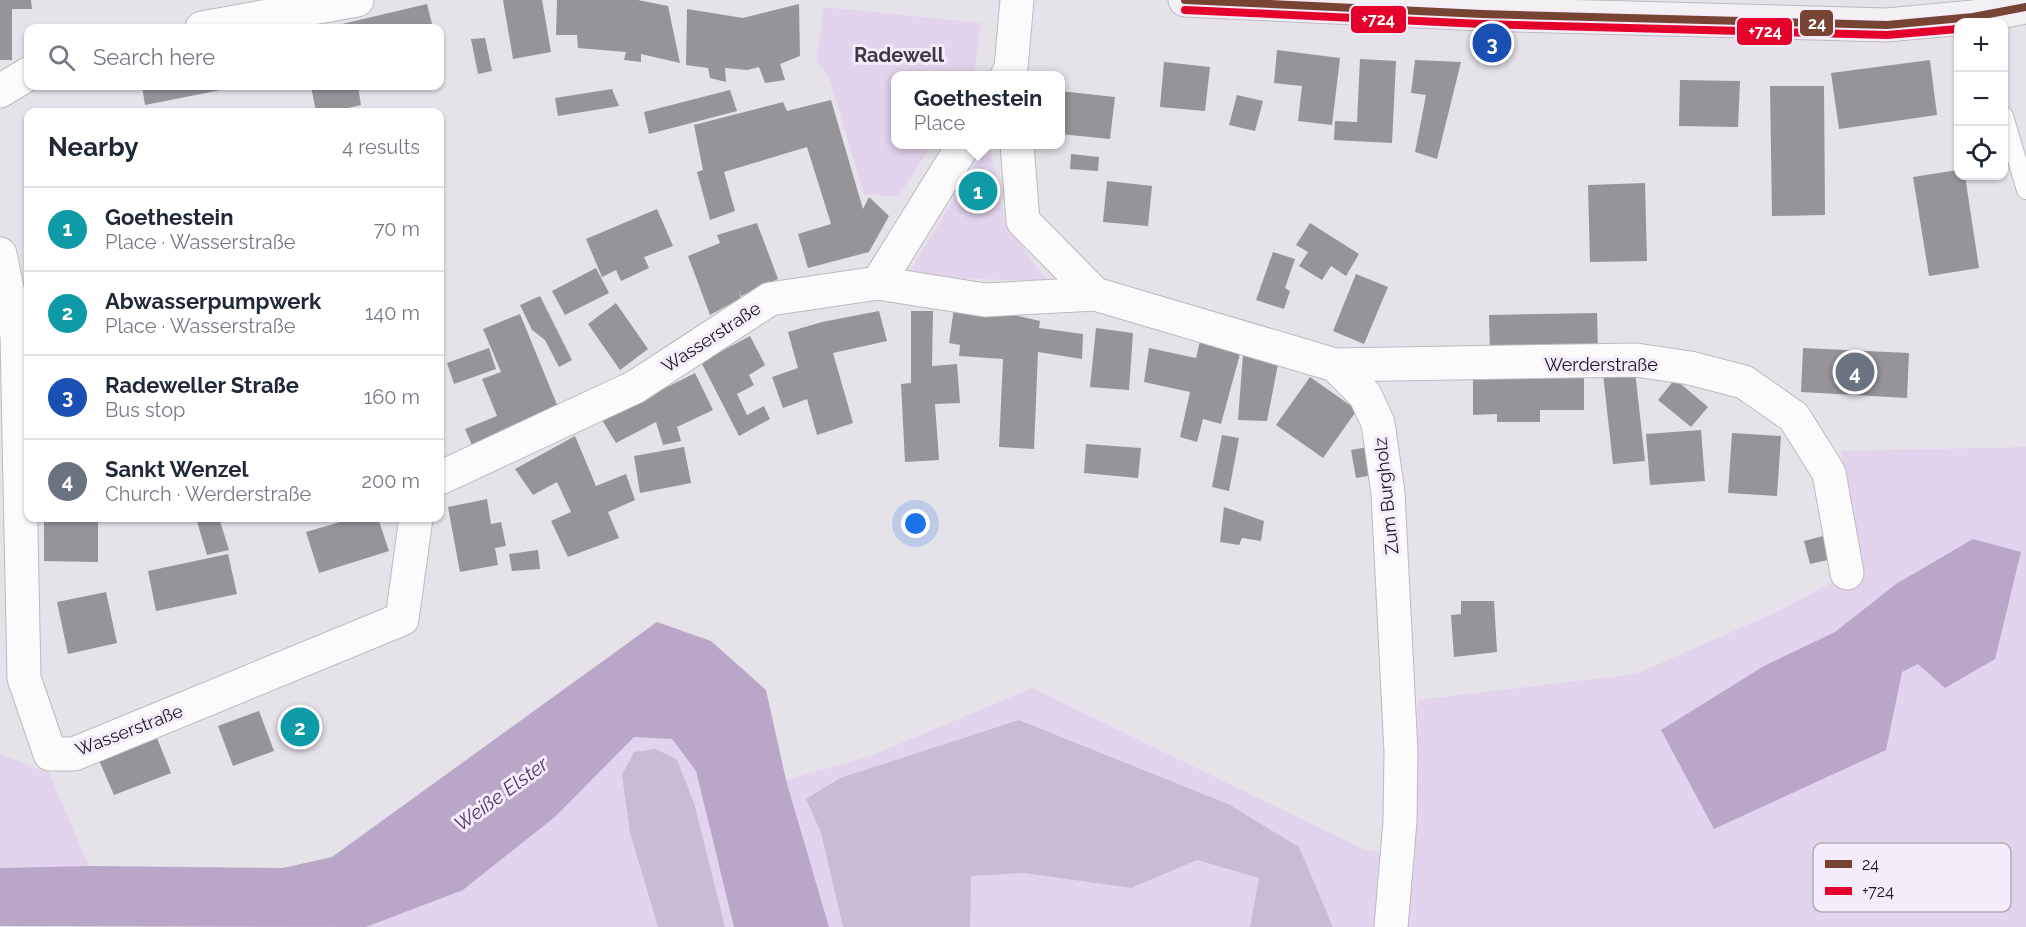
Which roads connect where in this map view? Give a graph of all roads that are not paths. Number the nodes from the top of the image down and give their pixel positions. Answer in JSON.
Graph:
{"nodes":[{"id":1,"x":357,"y":0,"type":"edge"},
{"id":2,"x":1017,"y":0,"type":"edge"},
{"id":3,"x":1185,"y":0,"type":"edge"},
{"id":4,"x":2026,"y":7,"type":"edge"},
{"id":5,"x":1982,"y":18,"type":"edge"},
{"id":6,"x":1954,"y":21,"type":"edge"},
{"id":7,"x":224,"y":24,"type":"edge"},
{"id":8,"x":1010,"y":71,"type":"edge"},
{"id":9,"x":24,"y":76,"type":"edge"},
{"id":10,"x":0,"y":91,"type":"edge"},
{"id":11,"x":2007,"y":126,"type":"edge"},
{"id":12,"x":961,"y":149,"type":"edge"},
{"id":13,"x":1017,"y":149,"type":"edge"},
{"id":14,"x":2026,"y":190,"type":"edge"},
{"id":15,"x":0,"y":254,"type":"edge"},
{"id":16,"x":878,"y":283,"type":"junction"},
{"id":17,"x":1095,"y":294,"type":"junction"},
{"id":18,"x":8,"y":336,"type":"edge"},
{"id":19,"x":1335,"y":365,"type":"junction"},
{"id":20,"x":444,"y":476,"type":"edge"},
{"id":21,"x":415,"y":522,"type":"edge"},
{"id":22,"x":1847,"y":573,"type":"dead end"},
{"id":23,"x":1392,"y":923,"type":"edge"}],
"edges":[{"from":1,"to":7,"type":"street"},
{"from":2,"to":8,"type":"street"},
{"from":3,"to":6,"type":"main road"},
{"from":4,"to":5,"type":"main road"},
{"from":9,"to":10,"type":"street"},
{"from":11,"to":14,"type":"lane"},
{"from":12,"to":16,"type":"street"},
{"from":13,"to":17,"type":"street","name":"Zum Burgholz"},
{"from":15,"to":18,"type":"street"},
{"from":16,"to":17,"type":"street","name":"Wasserstraße"},
{"from":16,"to":20,"type":"street","name":"Wasserstraße"},
{"from":17,"to":19,"type":"street","name":"Zum Burgholz"},
{"from":18,"to":21,"type":"street","name":"Wasserstraße"},
{"from":19,"to":22,"type":"street","name":"Werderstraße"},
{"from":19,"to":23,"type":"street","name":"Zum Burgholz"}]}
